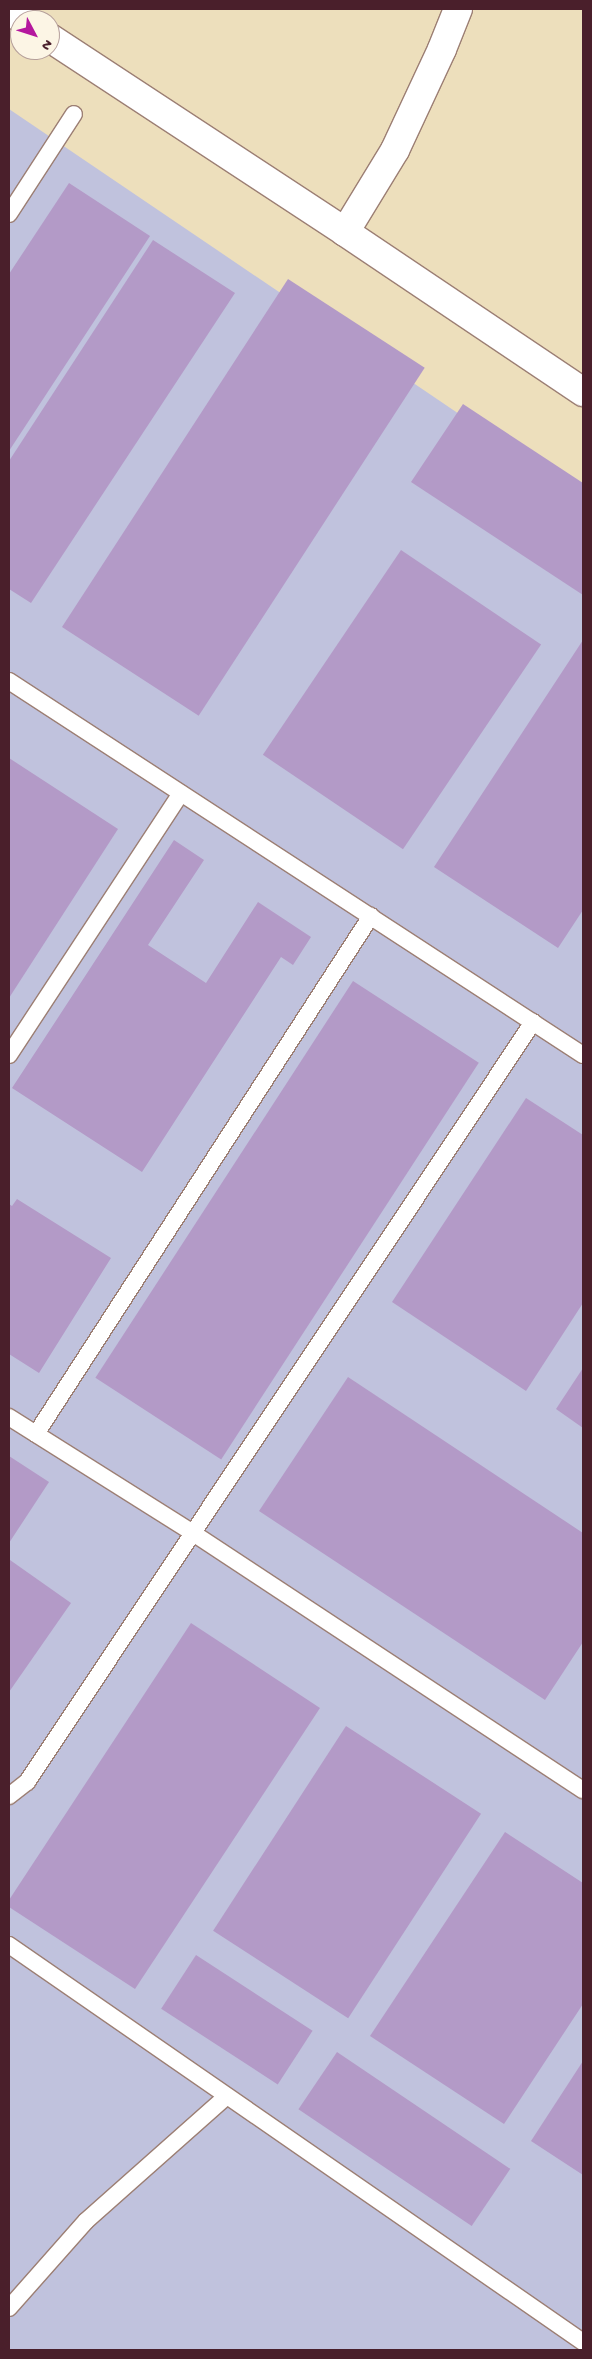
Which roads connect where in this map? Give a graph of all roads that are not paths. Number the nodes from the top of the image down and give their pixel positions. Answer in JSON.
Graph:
{"nodes":[{"id":1,"x":458,"y":9,"type":"edge"},
{"id":2,"x":60,"y":45,"type":"edge"},
{"id":3,"x":74,"y":114,"type":"dead end"},
{"id":4,"x":9,"y":214,"type":"edge"},
{"id":5,"x":345,"y":232,"type":"junction"},
{"id":6,"x":583,"y":392,"type":"edge"},
{"id":7,"x":9,"y":681,"type":"edge"},
{"id":8,"x":181,"y":793,"type":"junction"},
{"id":9,"x":371,"y":916,"type":"junction"},
{"id":10,"x":533,"y":1022,"type":"junction"},
{"id":11,"x":9,"y":1055,"type":"edge"},
{"id":12,"x":583,"y":1055,"type":"edge"},
{"id":13,"x":9,"y":1417,"type":"edge"},
{"id":14,"x":36,"y":1434,"type":"junction"},
{"id":15,"x":194,"y":1533,"type":"junction"},
{"id":16,"x":583,"y":1790,"type":"edge"},
{"id":17,"x":9,"y":1796,"type":"edge"},
{"id":18,"x":9,"y":1945,"type":"edge"},
{"id":19,"x":227,"y":2096,"type":"junction"},
{"id":20,"x":9,"y":2308,"type":"edge"},
{"id":21,"x":583,"y":2342,"type":"edge"}],
"edges":[{"from":1,"to":5,"type":"street"},
{"from":2,"to":5,"type":"street"},
{"from":3,"to":4,"type":"lane"},
{"from":5,"to":6,"type":"street"},
{"from":7,"to":8,"type":"lane"},
{"from":8,"to":9,"type":"lane"},
{"from":8,"to":11,"type":"lane"},
{"from":9,"to":10,"type":"lane"},
{"from":9,"to":14,"type":"lane"},
{"from":10,"to":12,"type":"lane"},
{"from":10,"to":15,"type":"lane"},
{"from":13,"to":14,"type":"lane"},
{"from":14,"to":15,"type":"lane"},
{"from":15,"to":16,"type":"lane"},
{"from":15,"to":17,"type":"lane"},
{"from":18,"to":19,"type":"lane"},
{"from":19,"to":20,"type":"lane"},
{"from":19,"to":21,"type":"lane"}]}
